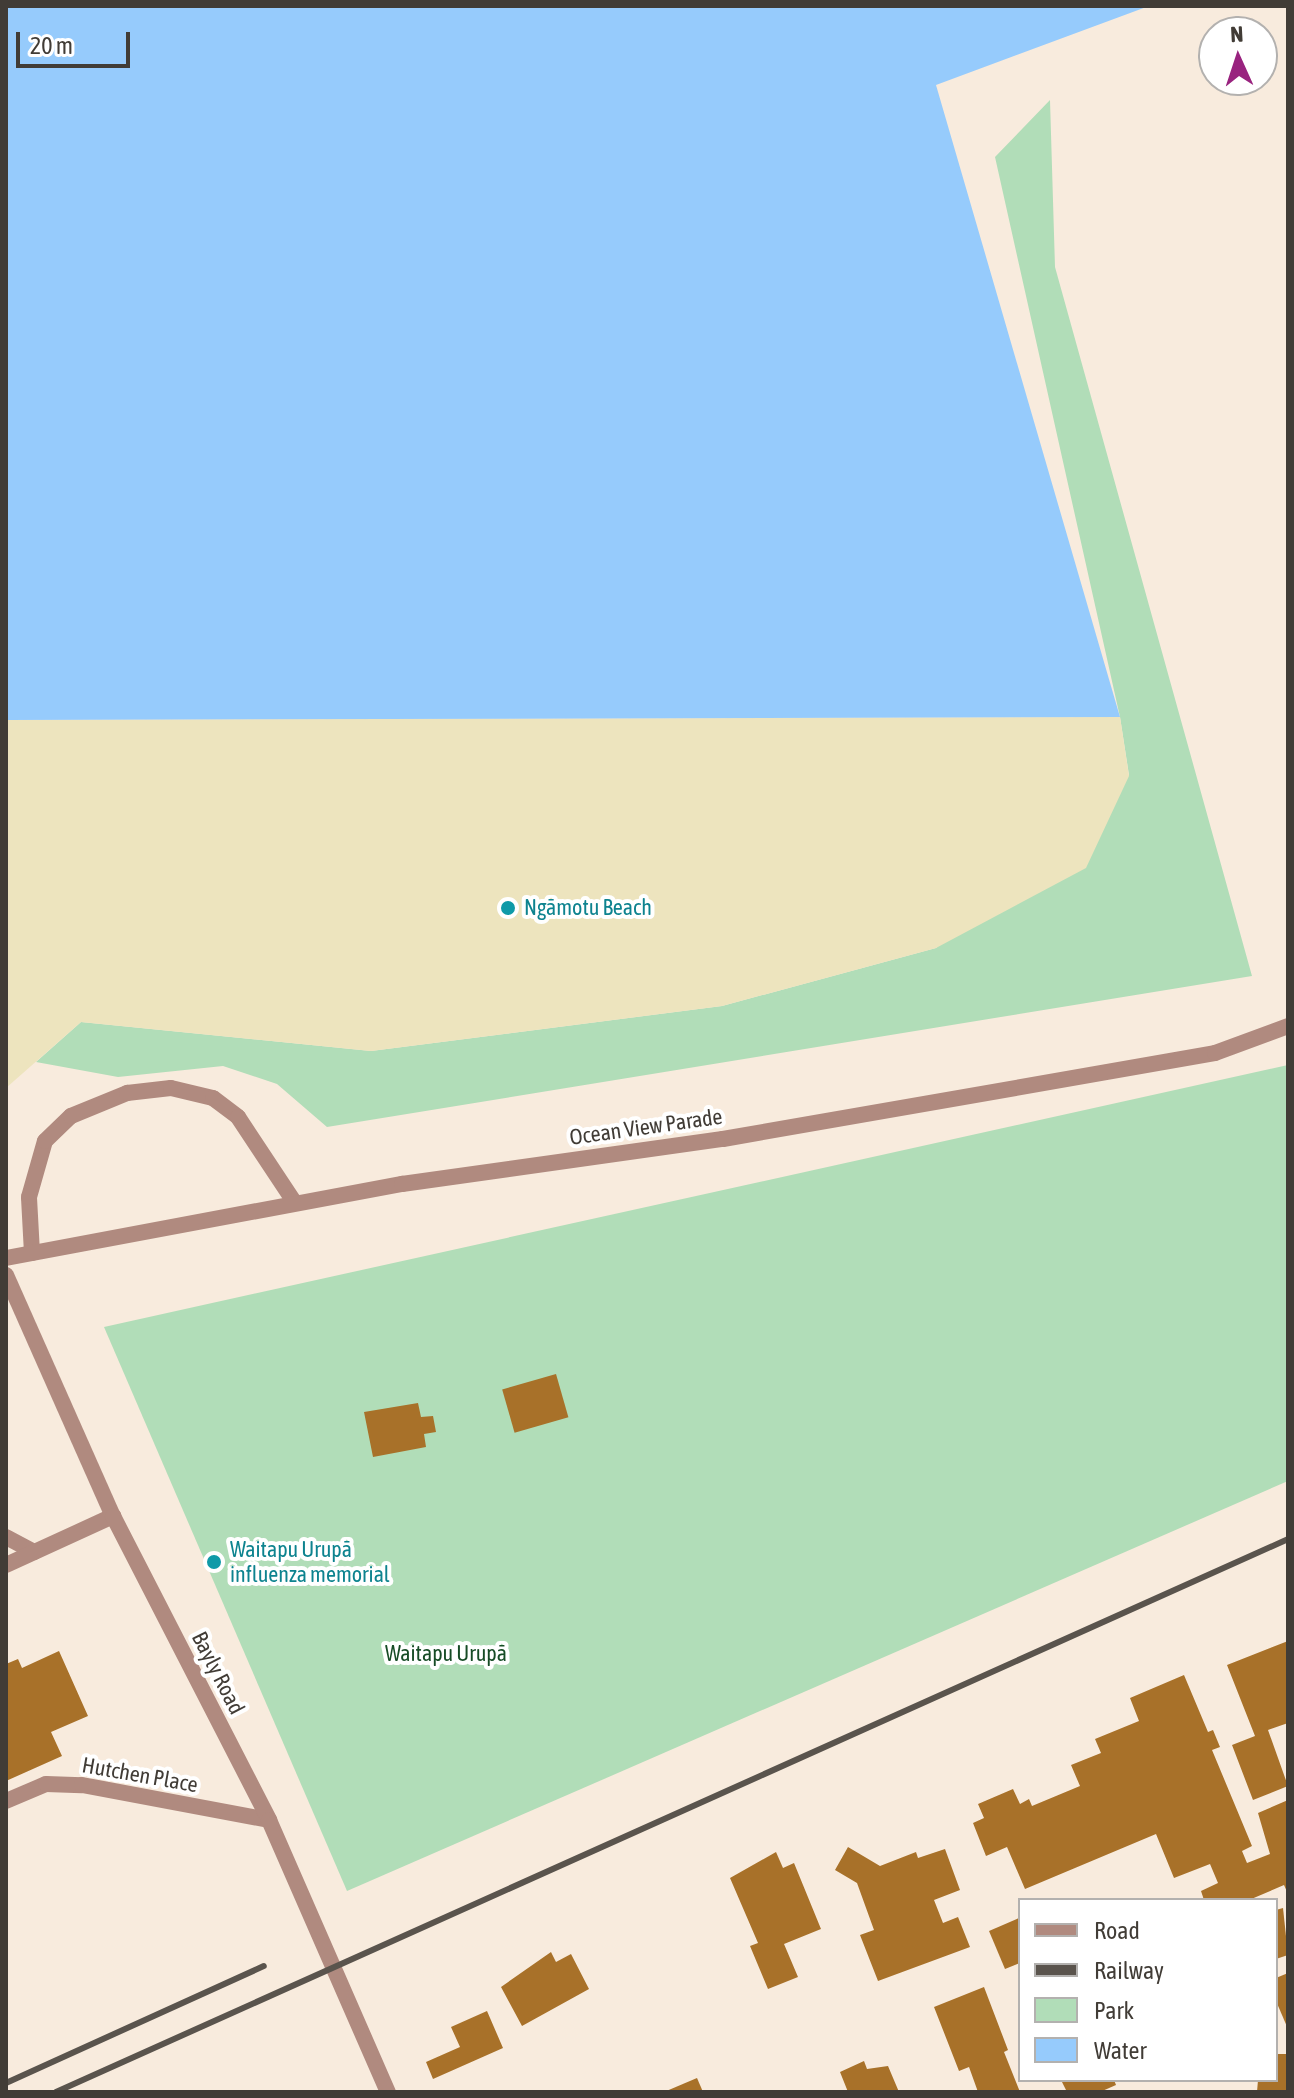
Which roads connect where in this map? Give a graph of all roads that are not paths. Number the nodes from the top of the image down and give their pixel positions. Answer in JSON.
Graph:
{"nodes":[{"id":1,"x":1288,"y":1026,"type":"edge"},
{"id":2,"x":295,"y":1203,"type":"junction"},
{"id":3,"x":32,"y":1253,"type":"junction"},
{"id":4,"x":6,"y":1258,"type":"edge"},
{"id":5,"x":6,"y":1275,"type":"edge"},
{"id":6,"x":113,"y":1516,"type":"junction"},
{"id":7,"x":6,"y":1537,"type":"edge"},
{"id":8,"x":34,"y":1552,"type":"junction"},
{"id":9,"x":6,"y":1565,"type":"edge"},
{"id":10,"x":6,"y":1801,"type":"edge"},
{"id":11,"x":269,"y":1820,"type":"junction"},
{"id":12,"x":388,"y":2092,"type":"edge"}],
"edges":[{"from":1,"to":2,"type":"street","name":"Ocean View Parade"},
{"from":2,"to":3,"type":"street","name":"Ocean View Parade"},
{"from":2,"to":3,"type":"street"},
{"from":3,"to":4,"type":"street","name":"Ocean View Parade"},
{"from":5,"to":6,"type":"street","name":"Bayly Road"},
{"from":6,"to":8,"type":"street"},
{"from":6,"to":11,"type":"street","name":"Bayly Road"},
{"from":7,"to":8,"type":"street"},
{"from":8,"to":9,"type":"street"},
{"from":10,"to":11,"type":"street","name":"Hutchen Place"},
{"from":11,"to":12,"type":"street","name":"Bayly Road"}]}
